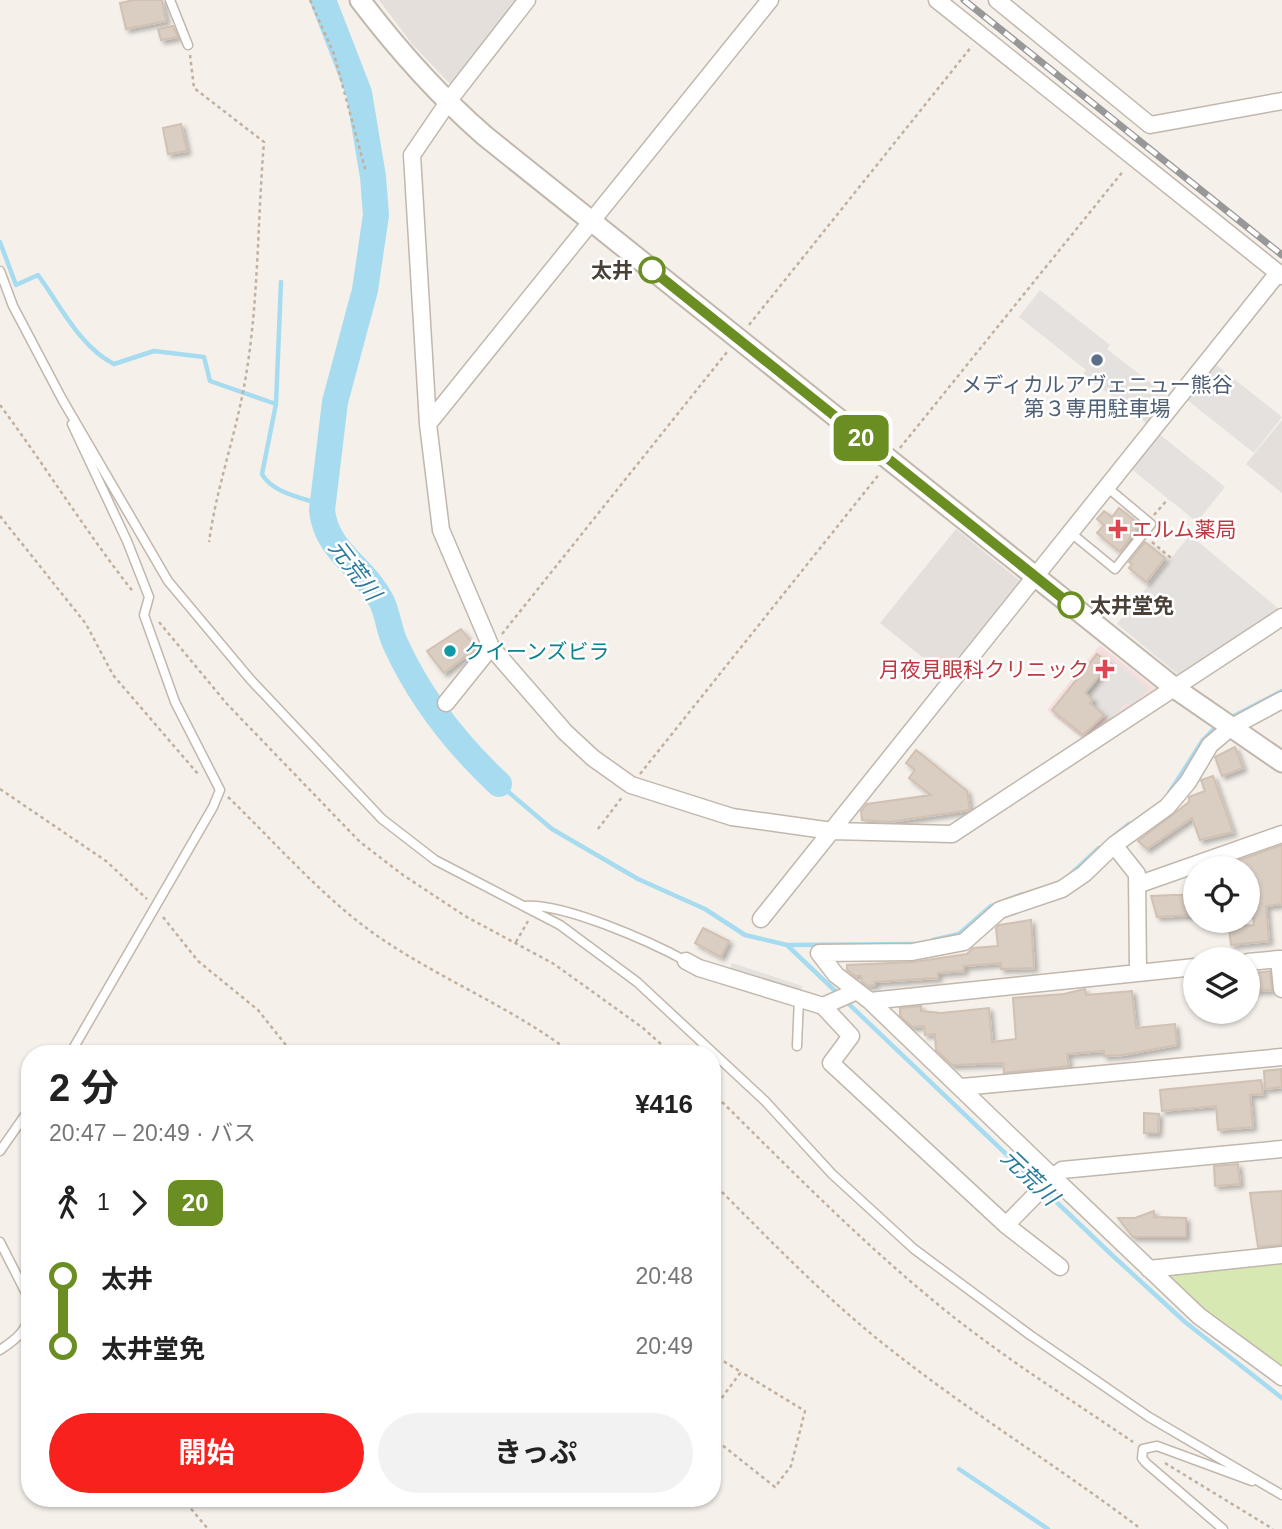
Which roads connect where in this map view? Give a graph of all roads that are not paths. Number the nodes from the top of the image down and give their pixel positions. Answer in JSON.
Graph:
{"nodes":[{"id":1,"x":170,"y":0,"type":"edge"},
{"id":2,"x":360,"y":0,"type":"edge"},
{"id":3,"x":527,"y":0,"type":"edge"},
{"id":4,"x":770,"y":0,"type":"edge"},
{"id":5,"x":937,"y":0,"type":"edge"},
{"id":6,"x":997,"y":0,"type":"edge"},
{"id":7,"x":188,"y":45,"type":"road end"},
{"id":8,"x":1282,"y":101,"type":"edge"},
{"id":9,"x":448,"y":103,"type":"junction"},
{"id":10,"x":592,"y":222,"type":"junction"},
{"id":11,"x":0,"y":271,"type":"edge"},
{"id":12,"x":1280,"y":275,"type":"edge"},
{"id":13,"x":62,"y":399,"type":"junction"},
{"id":14,"x":428,"y":424,"type":"junction"},
{"id":15,"x":1108,"y":488,"type":"junction"},
{"id":16,"x":1071,"y":533,"type":"junction"},
{"id":17,"x":1036,"y":578,"type":"junction"},
{"id":18,"x":1282,"y":617,"type":"edge"},
{"id":19,"x":491,"y":648,"type":"junction"},
{"id":20,"x":1175,"y":689,"type":"junction"},
{"id":21,"x":1282,"y":700,"type":"edge"},
{"id":22,"x":446,"y":703,"type":"dead end"},
{"id":23,"x":1230,"y":728,"type":"junction"},
{"id":24,"x":1282,"y":762,"type":"edge"},
{"id":25,"x":832,"y":831,"type":"junction"},
{"id":26,"x":1282,"y":834,"type":"edge"},
{"id":27,"x":1114,"y":845,"type":"junction"},
{"id":28,"x":1137,"y":885,"type":"junction"},
{"id":29,"x":524,"y":906,"type":"junction"},
{"id":30,"x":761,"y":919,"type":"dead end"},
{"id":31,"x":1281,"y":959,"type":"edge"},
{"id":32,"x":686,"y":961,"type":"joint"},
{"id":33,"x":1260,"y":961,"type":"edge"},
{"id":34,"x":1183,"y":968,"type":"edge"},
{"id":35,"x":1138,"y":972,"type":"junction"},
{"id":36,"x":1282,"y":989,"type":"edge"},
{"id":37,"x":859,"y":996,"type":"junction"},
{"id":38,"x":799,"y":998,"type":"junction"},
{"id":39,"x":826,"y":1005,"type":"junction"},
{"id":40,"x":75,"y":1045,"type":"edge"},
{"id":41,"x":705,"y":1045,"type":"edge"},
{"id":42,"x":797,"y":1045,"type":"dead end"},
{"id":43,"x":1282,"y":1057,"type":"edge"},
{"id":44,"x":721,"y":1060,"type":"edge"},
{"id":45,"x":962,"y":1087,"type":"junction"},
{"id":46,"x":21,"y":1121,"type":"edge"},
{"id":47,"x":1282,"y":1149,"type":"edge"},
{"id":48,"x":0,"y":1151,"type":"edge"},
{"id":49,"x":1051,"y":1180,"type":"junction"},
{"id":50,"x":1006,"y":1225,"type":"junction"},
{"id":51,"x":0,"y":1242,"type":"edge"},
{"id":52,"x":1282,"y":1255,"type":"edge"},
{"id":53,"x":1060,"y":1267,"type":"dead end"},
{"id":54,"x":1149,"y":1269,"type":"junction"},
{"id":55,"x":21,"y":1283,"type":"edge"},
{"id":56,"x":21,"y":1334,"type":"edge"},
{"id":57,"x":0,"y":1350,"type":"edge"},
{"id":58,"x":1282,"y":1377,"type":"edge"},
{"id":59,"x":1267,"y":1486,"type":"junction"},
{"id":60,"x":1282,"y":1492,"type":"edge"},
{"id":61,"x":1223,"y":1529,"type":"edge"}],
"edges":[{"from":1,"to":7,"type":"lane"},
{"from":2,"to":9,"type":"street"},
{"from":3,"to":9,"type":"street"},
{"from":4,"to":10,"type":"street"},
{"from":5,"to":12,"type":"street"},
{"from":6,"to":8,"type":"street"},
{"from":9,"to":10,"type":"street"},
{"from":9,"to":14,"type":"street"},
{"from":10,"to":14,"type":"street"},
{"from":10,"to":17,"type":"street"},
{"from":11,"to":13,"type":"lane"},
{"from":12,"to":15,"type":"street"},
{"from":13,"to":29,"type":"lane"},
{"from":13,"to":40,"type":"lane"},
{"from":14,"to":19,"type":"street"},
{"from":15,"to":16,"type":"street"},
{"from":15,"to":16,"type":"lane"},
{"from":16,"to":17,"type":"street"},
{"from":17,"to":20,"type":"street"},
{"from":17,"to":25,"type":"street"},
{"from":18,"to":20,"type":"street"},
{"from":19,"to":22,"type":"street"},
{"from":19,"to":25,"type":"street"},
{"from":20,"to":23,"type":"street"},
{"from":20,"to":25,"type":"street"},
{"from":21,"to":23,"type":"street"},
{"from":23,"to":24,"type":"street"},
{"from":23,"to":27,"type":"street"},
{"from":25,"to":30,"type":"street"},
{"from":26,"to":28,"type":"street"},
{"from":27,"to":28,"type":"street"},
{"from":27,"to":37,"type":"street"},
{"from":28,"to":35,"type":"street"},
{"from":29,"to":32,"type":"lane"},
{"from":29,"to":41,"type":"lane"},
{"from":31,"to":33,"type":"street"},
{"from":31,"to":36,"type":"street"},
{"from":32,"to":38,"type":"street"},
{"from":34,"to":35,"type":"street"},
{"from":35,"to":37,"type":"street"},
{"from":37,"to":39,"type":"street"},
{"from":37,"to":45,"type":"street"},
{"from":38,"to":39,"type":"street"},
{"from":38,"to":42,"type":"lane"},
{"from":39,"to":50,"type":"street"},
{"from":43,"to":45,"type":"street"},
{"from":44,"to":59,"type":"lane"},
{"from":45,"to":49,"type":"street"},
{"from":46,"to":48,"type":"lane"},
{"from":47,"to":49,"type":"street"},
{"from":49,"to":50,"type":"street"},
{"from":49,"to":54,"type":"street"},
{"from":50,"to":53,"type":"street"},
{"from":51,"to":55,"type":"lane"},
{"from":52,"to":54,"type":"street"},
{"from":54,"to":58,"type":"street"},
{"from":56,"to":57,"type":"lane"},
{"from":59,"to":60,"type":"lane"},
{"from":59,"to":61,"type":"lane"}]}
